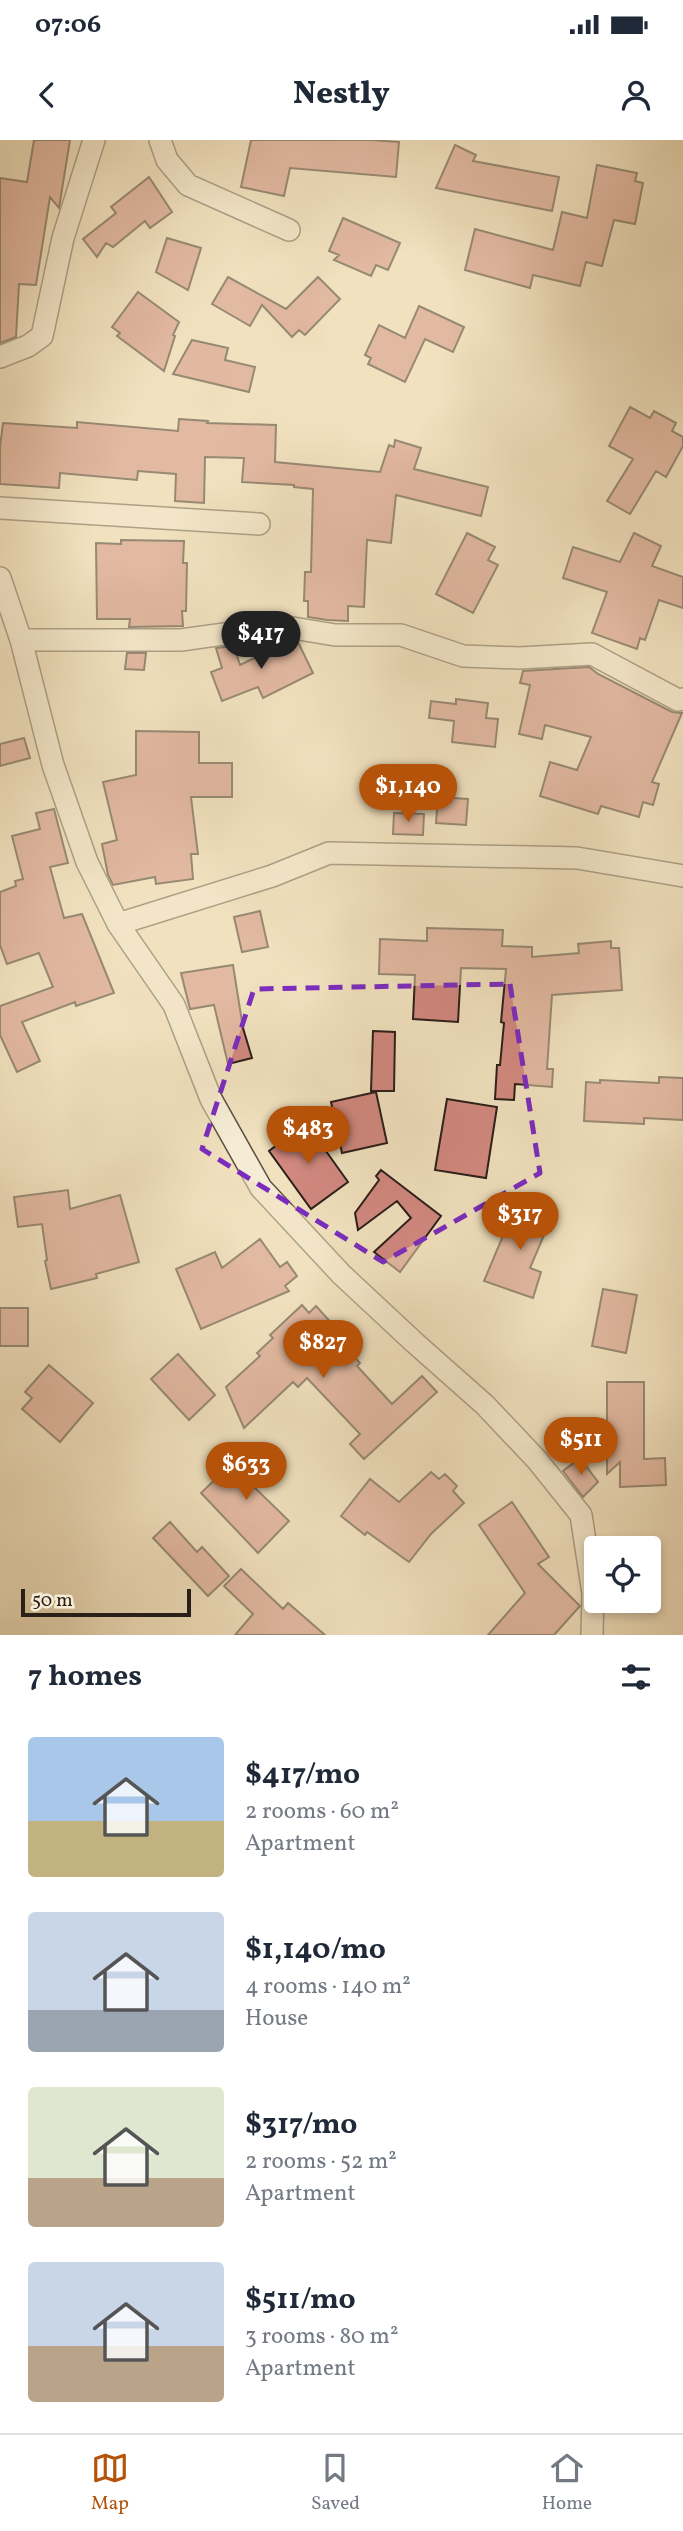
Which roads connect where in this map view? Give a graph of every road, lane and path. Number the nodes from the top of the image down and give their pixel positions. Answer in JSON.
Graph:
{"nodes":[{"id":1,"x":94,"y":140,"type":"edge"},
{"id":2,"x":160,"y":140,"type":"edge"},
{"id":3,"x":289,"y":230,"type":"dead end"},
{"id":4,"x":0,"y":356,"type":"edge"},
{"id":5,"x":0,"y":508,"type":"edge"},
{"id":6,"x":259,"y":524,"type":"dead end"},
{"id":7,"x":0,"y":578,"type":"edge"},
{"id":8,"x":22,"y":640,"type":"junction"},
{"id":9,"x":683,"y":699,"type":"edge"},
{"id":10,"x":683,"y":876,"type":"edge"},
{"id":11,"x":118,"y":924,"type":"junction"},
{"id":12,"x":592,"y":1635,"type":"edge"}],
"edges":[{"from":1,"to":4,"type":"street"},
{"from":2,"to":3,"type":"street"},
{"from":5,"to":6,"type":"street"},
{"from":7,"to":8,"type":"street"},
{"from":8,"to":9,"type":"street"},
{"from":8,"to":11,"type":"street"},
{"from":10,"to":11,"type":"street"},
{"from":11,"to":12,"type":"street"}]}
